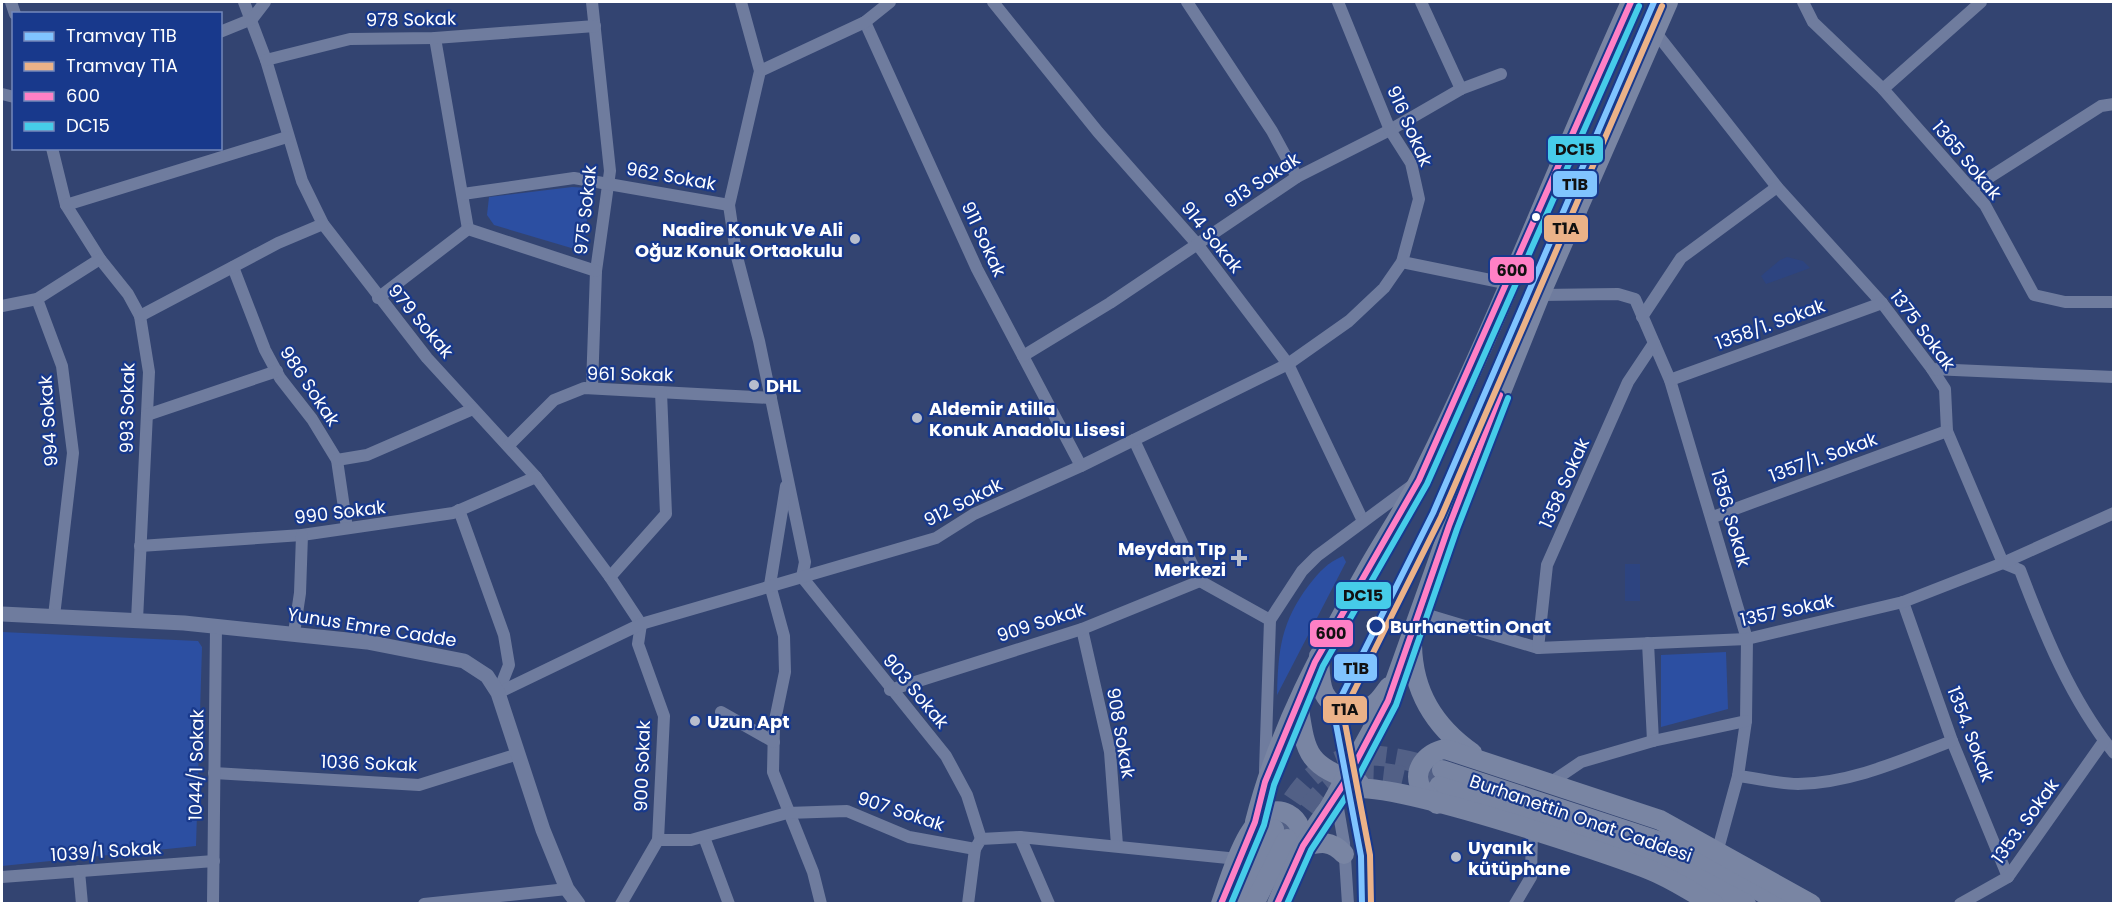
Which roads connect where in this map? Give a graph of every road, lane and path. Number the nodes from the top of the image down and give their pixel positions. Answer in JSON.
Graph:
{"nodes":[{"id":1,"x":244,"y":2,"type":"edge"},
{"id":2,"x":265,"y":2,"type":"edge"},
{"id":3,"x":592,"y":2,"type":"edge"},
{"id":4,"x":741,"y":2,"type":"edge"},
{"id":5,"x":890,"y":2,"type":"edge"},
{"id":6,"x":993,"y":2,"type":"edge"},
{"id":7,"x":1187,"y":2,"type":"edge"},
{"id":8,"x":1338,"y":2,"type":"edge"},
{"id":9,"x":1421,"y":2,"type":"edge"},
{"id":10,"x":1631,"y":2,"type":"edge"},
{"id":11,"x":1668,"y":2,"type":"edge"},
{"id":12,"x":1803,"y":2,"type":"edge"},
{"id":13,"x":1977,"y":3,"type":"edge"},
{"id":14,"x":252,"y":19,"type":"junction"},
{"id":15,"x":865,"y":22,"type":"junction"},
{"id":16,"x":595,"y":26,"type":"junction"},
{"id":17,"x":222,"y":31,"type":"edge"},
{"id":18,"x":1656,"y":33,"type":"junction"},
{"id":19,"x":435,"y":38,"type":"junction"},
{"id":20,"x":266,"y":60,"type":"junction"},
{"id":21,"x":760,"y":71,"type":"junction"},
{"id":22,"x":1501,"y":74,"type":"dead end"},
{"id":23,"x":1461,"y":89,"type":"junction"},
{"id":24,"x":1883,"y":89,"type":"junction"},
{"id":25,"x":2114,"y":104,"type":"edge"},
{"id":26,"x":1390,"y":130,"type":"junction"},
{"id":27,"x":287,"y":136,"type":"junction"},
{"id":28,"x":52,"y":150,"type":"edge"},
{"id":29,"x":1297,"y":177,"type":"junction"},
{"id":30,"x":608,"y":183,"type":"junction"},
{"id":31,"x":1777,"y":187,"type":"junction"},
{"id":32,"x":1971,"y":189,"type":"junction"},
{"id":33,"x":463,"y":194,"type":"junction"},
{"id":34,"x":66,"y":205,"type":"junction"},
{"id":35,"x":729,"y":205,"type":"junction"},
{"id":36,"x":323,"y":224,"type":"junction"},
{"id":37,"x":468,"y":229,"type":"junction"},
{"id":38,"x":1411,"y":235,"type":"joint"},
{"id":39,"x":1197,"y":244,"type":"junction"},
{"id":40,"x":100,"y":260,"type":"junction"},
{"id":41,"x":1402,"y":262,"type":"junction"},
{"id":42,"x":233,"y":267,"type":"junction"},
{"id":43,"x":596,"y":271,"type":"junction"},
{"id":44,"x":1505,"y":291,"type":"junction"},
{"id":45,"x":1540,"y":295,"type":"junction"},
{"id":46,"x":378,"y":298,"type":"junction"},
{"id":47,"x":37,"y":299,"type":"junction"},
{"id":48,"x":2114,"y":302,"type":"edge"},
{"id":49,"x":1882,"y":303,"type":"junction"},
{"id":50,"x":2,"y":306,"type":"edge"},
{"id":51,"x":140,"y":316,"type":"junction"},
{"id":52,"x":1642,"y":317,"type":"junction"},
{"id":53,"x":1654,"y":343,"type":"junction"},
{"id":54,"x":1023,"y":356,"type":"junction"},
{"id":55,"x":1288,"y":364,"type":"junction"},
{"id":56,"x":1932,"y":369,"type":"junction"},
{"id":57,"x":277,"y":371,"type":"junction"},
{"id":58,"x":2114,"y":377,"type":"edge"},
{"id":59,"x":1670,"y":380,"type":"junction"},
{"id":60,"x":592,"y":387,"type":"junction"},
{"id":61,"x":662,"y":392,"type":"junction"},
{"id":62,"x":771,"y":399,"type":"junction"},
{"id":63,"x":473,"y":409,"type":"junction"},
{"id":64,"x":147,"y":414,"type":"junction"},
{"id":65,"x":1947,"y":431,"type":"junction"},
{"id":66,"x":1134,"y":440,"type":"junction"},
{"id":67,"x":508,"y":446,"type":"junction"},
{"id":68,"x":337,"y":460,"type":"junction"},
{"id":69,"x":1081,"y":466,"type":"junction"},
{"id":70,"x":536,"y":477,"type":"junction"},
{"id":71,"x":787,"y":478,"type":"junction"},
{"id":72,"x":1419,"y":480,"type":"junction"},
{"id":73,"x":459,"y":510,"type":"junction"},
{"id":74,"x":2114,"y":513,"type":"edge"},
{"id":75,"x":1713,"y":517,"type":"junction"},
{"id":76,"x":1364,"y":521,"type":"junction"},
{"id":77,"x":347,"y":528,"type":"junction"},
{"id":78,"x":302,"y":536,"type":"junction"},
{"id":79,"x":141,"y":546,"type":"junction"},
{"id":80,"x":2003,"y":563,"type":"junction"},
{"id":81,"x":610,"y":577,"type":"junction"},
{"id":82,"x":802,"y":577,"type":"junction"},
{"id":83,"x":1200,"y":581,"type":"junction"},
{"id":84,"x":770,"y":585,"type":"junction"},
{"id":85,"x":1904,"y":602,"type":"junction"},
{"id":86,"x":1419,"y":612,"type":"junction"},
{"id":87,"x":2,"y":614,"type":"edge"},
{"id":88,"x":54,"y":616,"type":"junction"},
{"id":89,"x":137,"y":620,"type":"junction"},
{"id":90,"x":1270,"y":620,"type":"junction"},
{"id":91,"x":641,"y":624,"type":"junction"},
{"id":92,"x":216,"y":627,"type":"junction"},
{"id":93,"x":1082,"y":629,"type":"junction"},
{"id":94,"x":294,"y":633,"type":"junction"},
{"id":95,"x":1411,"y":634,"type":"junction"},
{"id":96,"x":1747,"y":639,"type":"junction"},
{"id":97,"x":1648,"y":643,"type":"junction"},
{"id":98,"x":1539,"y":648,"type":"junction"},
{"id":99,"x":1319,"y":656,"type":"junction"},
{"id":100,"x":1396,"y":677,"type":"junction"},
{"id":101,"x":890,"y":690,"type":"junction"},
{"id":102,"x":498,"y":693,"type":"junction"},
{"id":103,"x":1298,"y":700,"type":"junction"},
{"id":104,"x":721,"y":712,"type":"dead end"},
{"id":105,"x":1746,"y":721,"type":"junction"},
{"id":106,"x":1653,"y":741,"type":"junction"},
{"id":107,"x":1952,"y":741,"type":"junction"},
{"id":108,"x":2104,"y":741,"type":"junction"},
{"id":109,"x":774,"y":742,"type":"junction"},
{"id":110,"x":2114,"y":753,"type":"edge"},
{"id":111,"x":518,"y":754,"type":"junction"},
{"id":112,"x":1485,"y":761,"type":"junction"},
{"id":113,"x":1329,"y":771,"type":"junction"},
{"id":114,"x":214,"y":773,"type":"junction"},
{"id":115,"x":1738,"y":776,"type":"junction"},
{"id":116,"x":1347,"y":779,"type":"junction"},
{"id":117,"x":1265,"y":782,"type":"junction"},
{"id":118,"x":1547,"y":784,"type":"junction"},
{"id":119,"x":1439,"y":787,"type":"junction"},
{"id":120,"x":1375,"y":788,"type":"junction"},
{"id":121,"x":1336,"y":799,"type":"junction"},
{"id":122,"x":787,"y":813,"type":"junction"},
{"id":123,"x":1532,"y":831,"type":"junction"},
{"id":124,"x":1280,"y":834,"type":"junction"},
{"id":125,"x":704,"y":837,"type":"junction"},
{"id":126,"x":1020,"y":837,"type":"junction"},
{"id":127,"x":658,"y":840,"type":"junction"},
{"id":128,"x":978,"y":844,"type":"junction"},
{"id":129,"x":1117,"y":845,"type":"junction"},
{"id":130,"x":1718,"y":849,"type":"junction"},
{"id":131,"x":1344,"y":854,"type":"junction"},
{"id":132,"x":1238,"y":859,"type":"junction"},
{"id":133,"x":214,"y":861,"type":"junction"},
{"id":134,"x":79,"y":871,"type":"junction"},
{"id":135,"x":2,"y":877,"type":"edge"},
{"id":136,"x":2008,"y":877,"type":"junction"},
{"id":137,"x":567,"y":889,"type":"junction"},
{"id":138,"x":502,"y":899,"type":"edge"},
{"id":139,"x":1702,"y":901,"type":"edge"},
{"id":140,"x":82,"y":903,"type":"edge"},
{"id":141,"x":213,"y":903,"type":"edge"},
{"id":142,"x":424,"y":903,"type":"edge"},
{"id":143,"x":578,"y":903,"type":"edge"},
{"id":144,"x":621,"y":903,"type":"edge"},
{"id":145,"x":729,"y":903,"type":"edge"},
{"id":146,"x":821,"y":903,"type":"edge"},
{"id":147,"x":968,"y":903,"type":"edge"},
{"id":148,"x":1049,"y":903,"type":"edge"},
{"id":149,"x":1221,"y":903,"type":"edge"},
{"id":150,"x":1237,"y":903,"type":"edge"},
{"id":151,"x":1254,"y":903,"type":"edge"},
{"id":152,"x":1277,"y":903,"type":"edge"},
{"id":153,"x":1348,"y":903,"type":"edge"},
{"id":154,"x":1515,"y":903,"type":"edge"},
{"id":155,"x":1746,"y":903,"type":"edge"},
{"id":156,"x":1782,"y":903,"type":"edge"},
{"id":157,"x":1811,"y":903,"type":"edge"},
{"id":158,"x":1960,"y":903,"type":"edge"}],
"edges":[{"from":1,"to":14,"type":"street","name":"979 Sokak"},
{"from":2,"to":14,"type":"street"},
{"from":3,"to":16,"type":"street","name":"975 Sokak"},
{"from":4,"to":21,"type":"street"},
{"from":5,"to":15,"type":"street"},
{"from":6,"to":39,"type":"street","name":"914 Sokak"},
{"from":7,"to":29,"type":"street"},
{"from":8,"to":26,"type":"street","name":"916 Sokak"},
{"from":9,"to":23,"type":"street"},
{"from":10,"to":44,"type":"main road"},
{"from":11,"to":18,"type":"main road"},
{"from":12,"to":24,"type":"street","name":"1365 Sokak"},
{"from":13,"to":24,"type":"street"},
{"from":14,"to":17,"type":"street"},
{"from":14,"to":20,"type":"street","name":"979 Sokak"},
{"from":15,"to":21,"type":"street"},
{"from":15,"to":54,"type":"street","name":"911 Sokak"},
{"from":16,"to":19,"type":"street","name":"978 Sokak"},
{"from":16,"to":30,"type":"street","name":"975 Sokak"},
{"from":18,"to":31,"type":"street","name":"1375 Sokak"},
{"from":18,"to":45,"type":"main road"},
{"from":19,"to":20,"type":"street","name":"978 Sokak"},
{"from":19,"to":33,"type":"street"},
{"from":20,"to":27,"type":"street","name":"979 Sokak"},
{"from":21,"to":35,"type":"street"},
{"from":22,"to":23,"type":"street","name":"913 Sokak"},
{"from":23,"to":26,"type":"street","name":"913 Sokak"},
{"from":24,"to":32,"type":"street","name":"1365 Sokak"},
{"from":25,"to":32,"type":"street"},
{"from":26,"to":29,"type":"street","name":"913 Sokak"},
{"from":26,"to":38,"type":"street","name":"916 Sokak"},
{"from":27,"to":34,"type":"street"},
{"from":27,"to":36,"type":"street","name":"979 Sokak"},
{"from":28,"to":34,"type":"street","name":"993 Sokak"},
{"from":29,"to":39,"type":"street","name":"913 Sokak"},
{"from":30,"to":33,"type":"street","name":"962 Sokak"},
{"from":30,"to":35,"type":"street","name":"962 Sokak"},
{"from":30,"to":43,"type":"street","name":"975 Sokak"},
{"from":31,"to":49,"type":"street","name":"1375 Sokak"},
{"from":31,"to":52,"type":"street"},
{"from":32,"to":48,"type":"street","name":"1365 Sokak"},
{"from":33,"to":37,"type":"street"},
{"from":34,"to":40,"type":"street","name":"993 Sokak"},
{"from":35,"to":62,"type":"street"},
{"from":36,"to":42,"type":"street"},
{"from":36,"to":46,"type":"street","name":"979 Sokak"},
{"from":37,"to":43,"type":"street"},
{"from":37,"to":46,"type":"street"},
{"from":38,"to":41,"type":"street","name":"912 Sokak"},
{"from":39,"to":54,"type":"street","name":"913 Sokak"},
{"from":39,"to":55,"type":"street","name":"914 Sokak"},
{"from":40,"to":47,"type":"street"},
{"from":40,"to":51,"type":"street","name":"993 Sokak"},
{"from":41,"to":44,"type":"street"},
{"from":41,"to":55,"type":"street","name":"912 Sokak"},
{"from":42,"to":51,"type":"street"},
{"from":42,"to":57,"type":"street","name":"986 Sokak"},
{"from":43,"to":60,"type":"street","name":"975 Sokak"},
{"from":44,"to":72,"type":"main road"},
{"from":45,"to":52,"type":"street","name":"1356. Sokak"},
{"from":45,"to":86,"type":"main road"},
{"from":46,"to":63,"type":"street","name":"979 Sokak"},
{"from":47,"to":50,"type":"street"},
{"from":47,"to":88,"type":"street","name":"994 Sokak"},
{"from":49,"to":56,"type":"street","name":"1375 Sokak"},
{"from":49,"to":59,"type":"street","name":"1358/1. Sokak"},
{"from":51,"to":64,"type":"street","name":"993 Sokak"},
{"from":52,"to":53,"type":"street","name":"1356. Sokak"},
{"from":53,"to":59,"type":"street","name":"1356. Sokak"},
{"from":53,"to":98,"type":"street","name":"1358 Sokak"},
{"from":54,"to":69,"type":"street","name":"911 Sokak"},
{"from":55,"to":66,"type":"street","name":"912 Sokak"},
{"from":55,"to":76,"type":"street","name":"914 Sokak"},
{"from":56,"to":58,"type":"street"},
{"from":56,"to":65,"type":"street","name":"1375 Sokak"},
{"from":57,"to":64,"type":"street"},
{"from":57,"to":68,"type":"street","name":"986 Sokak"},
{"from":59,"to":75,"type":"street","name":"1356. Sokak"},
{"from":60,"to":61,"type":"street","name":"961 Sokak"},
{"from":60,"to":67,"type":"street","name":"961 Sokak"},
{"from":61,"to":62,"type":"street","name":"961 Sokak"},
{"from":61,"to":81,"type":"street"},
{"from":62,"to":71,"type":"street"},
{"from":63,"to":67,"type":"street","name":"979 Sokak"},
{"from":63,"to":68,"type":"street"},
{"from":64,"to":79,"type":"street","name":"993 Sokak"},
{"from":65,"to":75,"type":"street","name":"1357/1. Sokak"},
{"from":65,"to":80,"type":"street","name":"1375 Sokak"},
{"from":66,"to":69,"type":"street","name":"912 Sokak"},
{"from":66,"to":83,"type":"street"},
{"from":67,"to":70,"type":"street","name":"979 Sokak"},
{"from":68,"to":77,"type":"street","name":"986 Sokak"},
{"from":69,"to":82,"type":"street","name":"912 Sokak"},
{"from":70,"to":73,"type":"street","name":"990 Sokak"},
{"from":70,"to":81,"type":"street","name":"979 Sokak"},
{"from":71,"to":82,"type":"street"},
{"from":71,"to":84,"type":"street"},
{"from":72,"to":76,"type":"street"},
{"from":72,"to":99,"type":"main road"},
{"from":73,"to":77,"type":"street","name":"990 Sokak"},
{"from":73,"to":102,"type":"street"},
{"from":74,"to":80,"type":"street","name":"1357 Sokak"},
{"from":75,"to":96,"type":"street","name":"1356. Sokak"},
{"from":76,"to":90,"type":"street"},
{"from":77,"to":78,"type":"street","name":"990 Sokak"},
{"from":78,"to":79,"type":"street","name":"990 Sokak"},
{"from":78,"to":94,"type":"street"},
{"from":79,"to":89,"type":"street","name":"993 Sokak"},
{"from":80,"to":85,"type":"street","name":"1357 Sokak"},
{"from":80,"to":108,"type":"street","name":"1375 Sokak"},
{"from":81,"to":91,"type":"street","name":"979 Sokak"},
{"from":82,"to":84,"type":"street","name":"912 Sokak"},
{"from":82,"to":101,"type":"street","name":"903 Sokak"},
{"from":83,"to":90,"type":"street"},
{"from":83,"to":93,"type":"street","name":"909 Sokak"},
{"from":84,"to":91,"type":"street","name":"912 Sokak"},
{"from":84,"to":109,"type":"street"},
{"from":85,"to":96,"type":"street","name":"1357 Sokak"},
{"from":85,"to":107,"type":"street","name":"1354. Sokak"},
{"from":86,"to":95,"type":"main road"},
{"from":86,"to":98,"type":"street","name":"1357 Sokak"},
{"from":87,"to":88,"type":"street","name":"Yunus Emre Cadde"},
{"from":88,"to":89,"type":"street","name":"Yunus Emre Cadde"},
{"from":89,"to":92,"type":"street","name":"Yunus Emre Cadde"},
{"from":90,"to":117,"type":"street"},
{"from":91,"to":102,"type":"street","name":"912 Sokak"},
{"from":91,"to":127,"type":"street","name":"900 Sokak"},
{"from":92,"to":94,"type":"street","name":"Yunus Emre Cadde"},
{"from":92,"to":114,"type":"street","name":"1044/1 Sokak"},
{"from":93,"to":101,"type":"street","name":"909 Sokak"},
{"from":93,"to":129,"type":"street","name":"908 Sokak"},
{"from":94,"to":102,"type":"street","name":"Yunus Emre Cadde"},
{"from":95,"to":100,"type":"main road"},
{"from":95,"to":112,"type":"main road"},
{"from":96,"to":97,"type":"street","name":"1357 Sokak"},
{"from":96,"to":105,"type":"street","name":"1356. Sokak"},
{"from":97,"to":98,"type":"street","name":"1357 Sokak"},
{"from":97,"to":106,"type":"street"},
{"from":99,"to":100,"type":"main road"},
{"from":99,"to":103,"type":"main road"},
{"from":100,"to":116,"type":"main road"},
{"from":101,"to":128,"type":"street","name":"903 Sokak"},
{"from":102,"to":111,"type":"street","name":"Yunus Emre Cadde"},
{"from":103,"to":113,"type":"main road","name":"Burhanettin Onat Caddesi"},
{"from":103,"to":117,"type":"main road"},
{"from":104,"to":109,"type":"street"},
{"from":105,"to":106,"type":"street"},
{"from":105,"to":115,"type":"street","name":"1356. Sokak"},
{"from":106,"to":118,"type":"street"},
{"from":107,"to":115,"type":"street"},
{"from":107,"to":136,"type":"street","name":"1354. Sokak"},
{"from":108,"to":110,"type":"street","name":"1375 Sokak"},
{"from":108,"to":136,"type":"street","name":"1353. Sokak"},
{"from":109,"to":122,"type":"street"},
{"from":111,"to":114,"type":"street","name":"1036 Sokak"},
{"from":111,"to":137,"type":"street","name":"Yunus Emre Cadde"},
{"from":112,"to":118,"type":"main road","name":"Burhanettin Onat Caddesi"},
{"from":112,"to":119,"type":"main road"},
{"from":113,"to":116,"type":"main road","name":"Burhanettin Onat Caddesi"},
{"from":113,"to":121,"type":"street"},
{"from":114,"to":133,"type":"street","name":"1044/1 Sokak"},
{"from":115,"to":130,"type":"street","name":"1356. Sokak"},
{"from":116,"to":120,"type":"main road","name":"Burhanettin Onat Caddesi"},
{"from":116,"to":121,"type":"main road"},
{"from":117,"to":124,"type":"main road"},
{"from":118,"to":130,"type":"main road","name":"Burhanettin Onat Caddesi"},
{"from":119,"to":120,"type":"main road","name":"Burhanettin Onat Caddesi"},
{"from":119,"to":123,"type":"main road","name":"Burhanettin Onat Caddesi"},
{"from":119,"to":155,"type":"main road","name":"Burhanettin Onat Caddesi"},
{"from":119,"to":156,"type":"main road","name":"Burhanettin Onat Caddesi"},
{"from":120,"to":121,"type":"main road"},
{"from":121,"to":124,"type":"main road"},
{"from":121,"to":131,"type":"street"},
{"from":122,"to":125,"type":"street","name":"907 Sokak"},
{"from":122,"to":128,"type":"street","name":"907 Sokak"},
{"from":122,"to":146,"type":"street"},
{"from":123,"to":139,"type":"main road","name":"Burhanettin Onat Caddesi"},
{"from":123,"to":154,"type":"street"},
{"from":124,"to":131,"type":"main road"},
{"from":124,"to":132,"type":"main road"},
{"from":124,"to":150,"type":"main road"},
{"from":124,"to":151,"type":"main road"},
{"from":124,"to":152,"type":"main road"},
{"from":125,"to":127,"type":"street","name":"907 Sokak"},
{"from":125,"to":145,"type":"street"},
{"from":126,"to":128,"type":"street","name":"907 Sokak"},
{"from":126,"to":129,"type":"street","name":"907 Sokak"},
{"from":126,"to":148,"type":"street"},
{"from":127,"to":144,"type":"street","name":"900 Sokak"},
{"from":128,"to":147,"type":"street","name":"903 Sokak"},
{"from":129,"to":132,"type":"street","name":"907 Sokak"},
{"from":130,"to":157,"type":"main road","name":"Burhanettin Onat Caddesi"},
{"from":131,"to":153,"type":"street"},
{"from":132,"to":149,"type":"main road"},
{"from":133,"to":134,"type":"street","name":"1039/1 Sokak"},
{"from":133,"to":141,"type":"street","name":"1044/1 Sokak"},
{"from":134,"to":135,"type":"street","name":"1039/1 Sokak"},
{"from":134,"to":140,"type":"street"},
{"from":136,"to":158,"type":"street","name":"1353. Sokak"},
{"from":137,"to":138,"type":"street"},
{"from":137,"to":143,"type":"street","name":"Yunus Emre Cadde"},
{"from":138,"to":142,"type":"street"}]}
